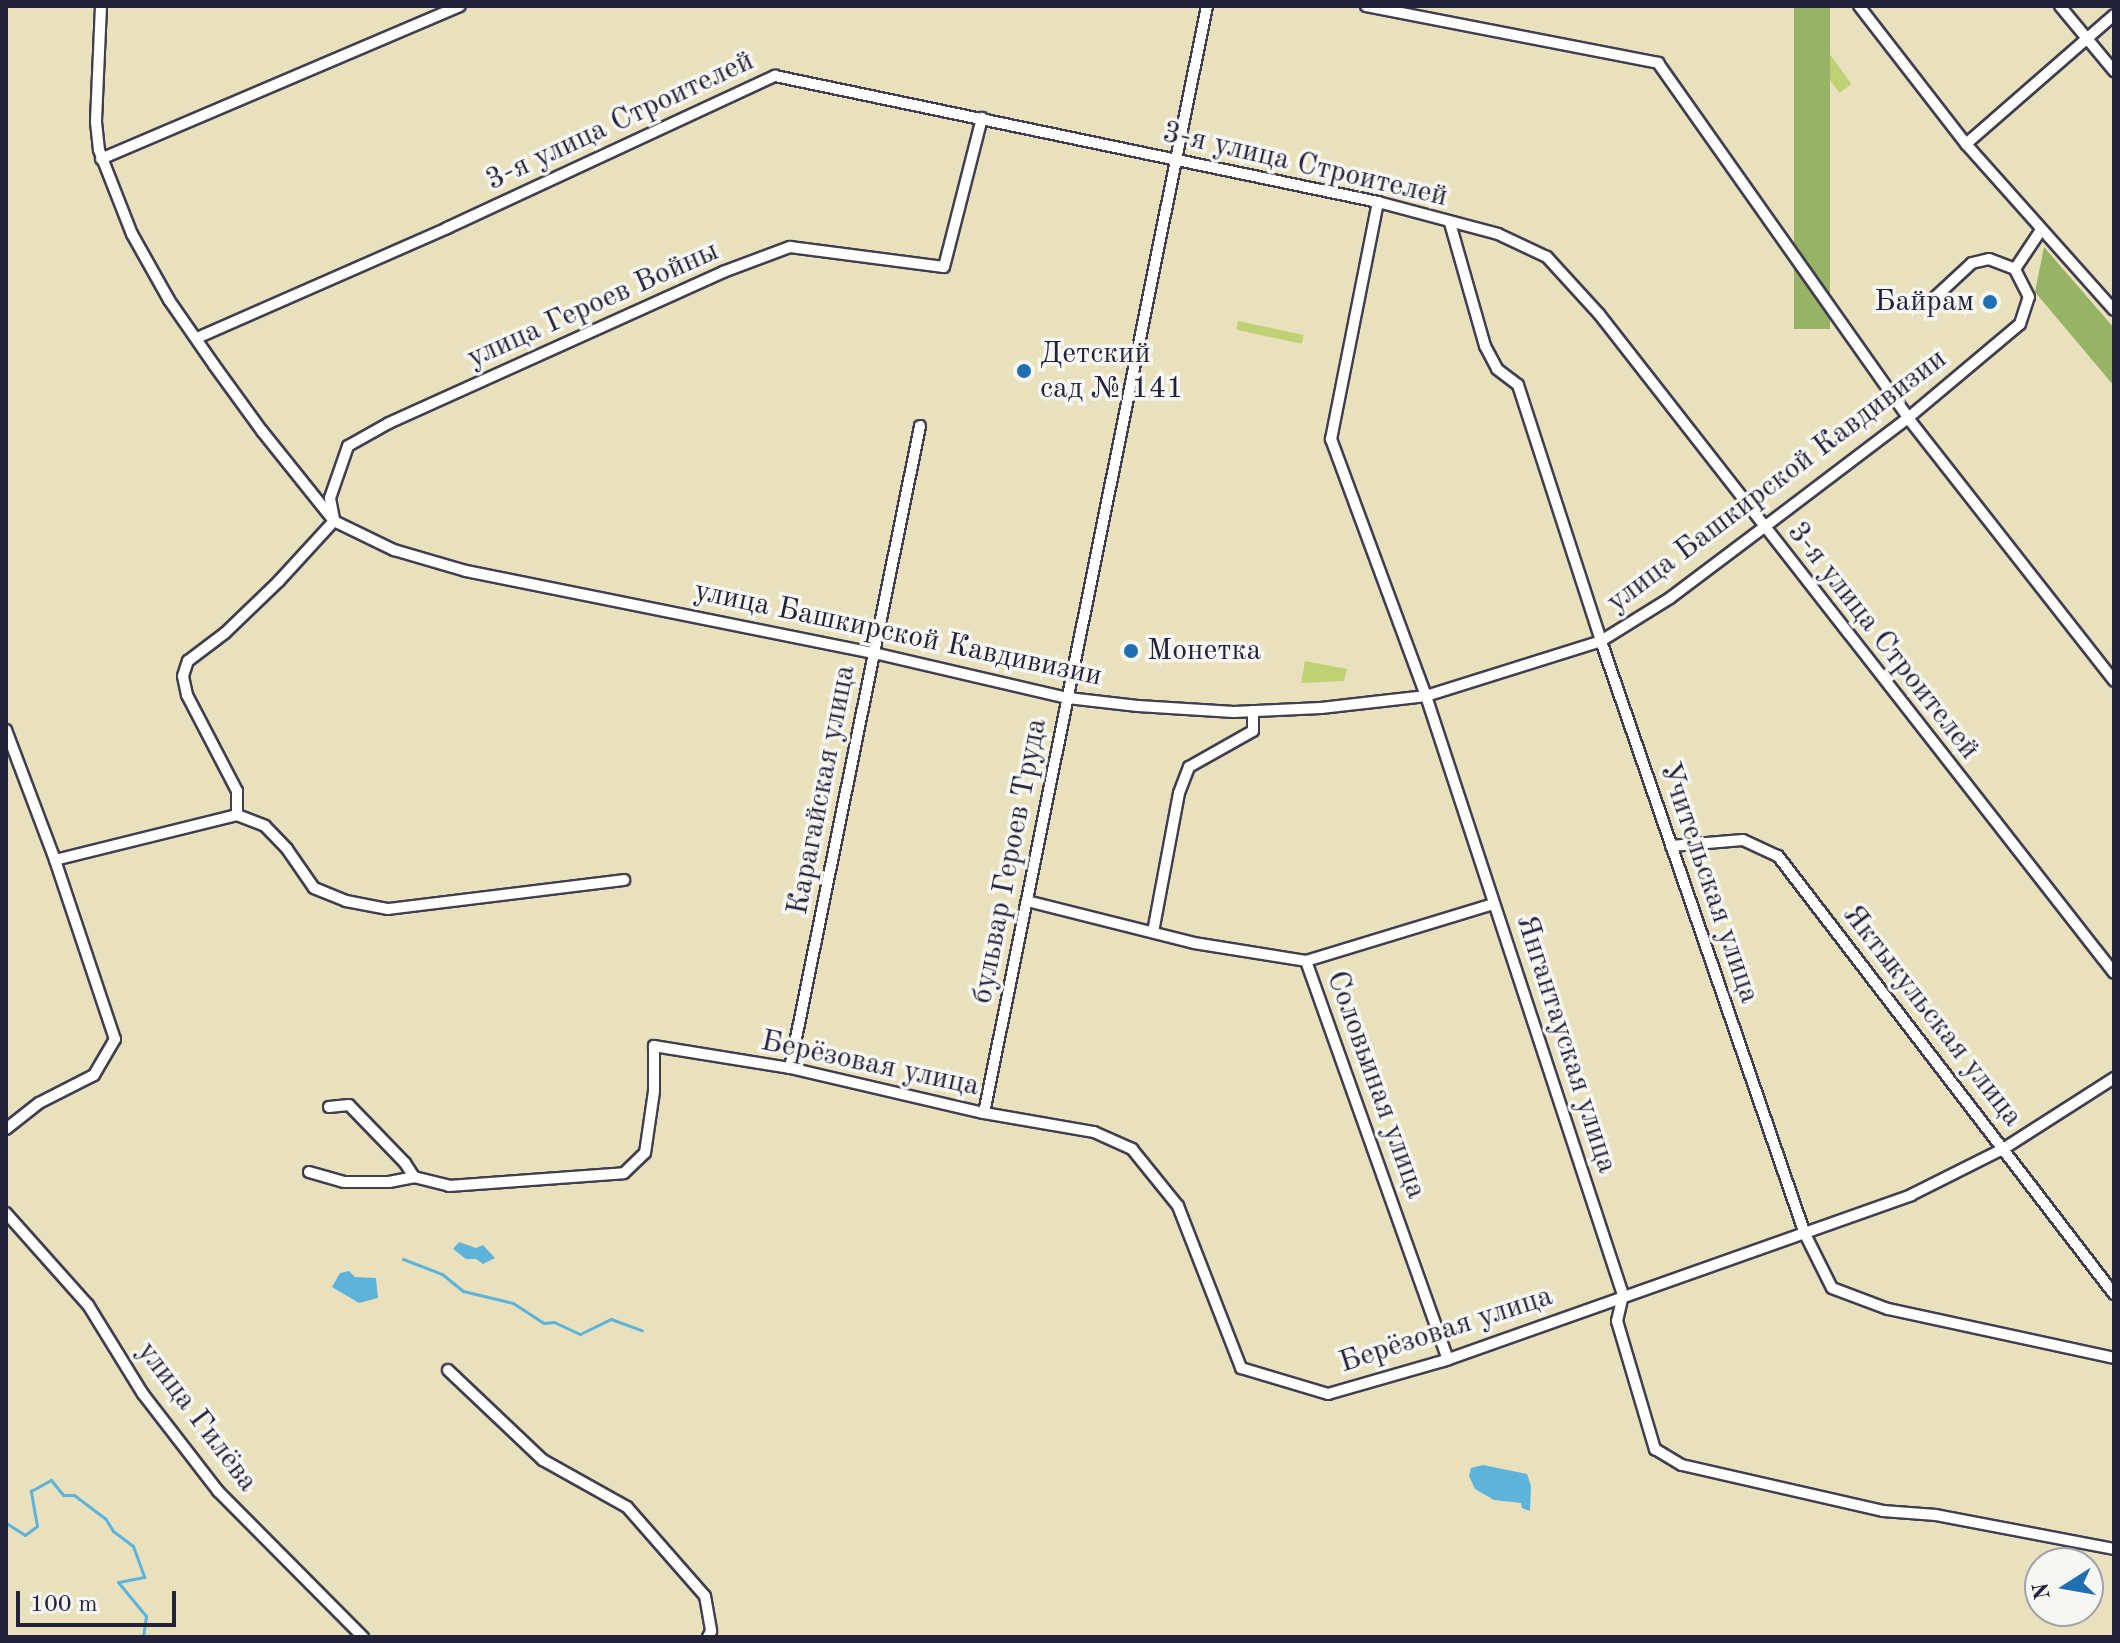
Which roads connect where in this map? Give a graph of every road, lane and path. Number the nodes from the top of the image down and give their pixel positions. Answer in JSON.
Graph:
{"nodes":[{"id":1,"x":101,"y":6,"type":"edge"},
{"id":2,"x":460,"y":6,"type":"edge"},
{"id":3,"x":1207,"y":6,"type":"edge"},
{"id":4,"x":1366,"y":6,"type":"edge"},
{"id":5,"x":1859,"y":6,"type":"edge"},
{"id":6,"x":2060,"y":6,"type":"edge"},
{"id":7,"x":2114,"y":15,"type":"edge"},
{"id":8,"x":2086,"y":38,"type":"junction"},
{"id":9,"x":2114,"y":71,"type":"edge"},
{"id":10,"x":982,"y":118,"type":"junction"},
{"id":11,"x":1966,"y":144,"type":"junction"},
{"id":12,"x":101,"y":159,"type":"junction"},
{"id":13,"x":1176,"y":159,"type":"junction"},
{"id":14,"x":1378,"y":202,"type":"junction"},
{"id":15,"x":1450,"y":223,"type":"junction"},
{"id":16,"x":2041,"y":230,"type":"junction"},
{"id":17,"x":2015,"y":269,"type":"junction"},
{"id":18,"x":1931,"y":301,"type":"dead end"},
{"id":19,"x":2114,"y":310,"type":"edge"},
{"id":20,"x":197,"y":338,"type":"junction"},
{"id":21,"x":1908,"y":418,"type":"junction"},
{"id":22,"x":920,"y":426,"type":"dead end"},
{"id":23,"x":334,"y":521,"type":"junction"},
{"id":24,"x":1763,"y":528,"type":"junction"},
{"id":25,"x":1601,"y":641,"type":"junction"},
{"id":26,"x":874,"y":653,"type":"junction"},
{"id":27,"x":2114,"y":681,"type":"edge"},
{"id":28,"x":1426,"y":696,"type":"junction"},
{"id":29,"x":1068,"y":698,"type":"junction"},
{"id":30,"x":1253,"y":711,"type":"junction"},
{"id":31,"x":6,"y":730,"type":"edge"},
{"id":32,"x":237,"y":815,"type":"junction"},
{"id":33,"x":1671,"y":846,"type":"junction"},
{"id":34,"x":55,"y":860,"type":"junction"},
{"id":35,"x":624,"y":880,"type":"dead end"},
{"id":36,"x":1027,"y":901,"type":"junction"},
{"id":37,"x":1494,"y":904,"type":"junction"},
{"id":38,"x":1153,"y":932,"type":"junction"},
{"id":39,"x":1306,"y":961,"type":"junction"},
{"id":40,"x":2114,"y":973,"type":"edge"},
{"id":41,"x":790,"y":1068,"type":"junction"},
{"id":42,"x":2114,"y":1078,"type":"edge"},
{"id":43,"x":329,"y":1107,"type":"dead end"},
{"id":44,"x":984,"y":1113,"type":"junction"},
{"id":45,"x":6,"y":1129,"type":"edge"},
{"id":46,"x":2003,"y":1149,"type":"junction"},
{"id":47,"x":309,"y":1172,"type":"dead end"},
{"id":48,"x":414,"y":1177,"type":"junction"},
{"id":49,"x":6,"y":1213,"type":"edge"},
{"id":50,"x":1805,"y":1234,"type":"junction"},
{"id":51,"x":2114,"y":1294,"type":"edge"},
{"id":52,"x":1623,"y":1295,"type":"junction"},
{"id":53,"x":2114,"y":1358,"type":"edge"},
{"id":54,"x":1448,"y":1359,"type":"junction"},
{"id":55,"x":448,"y":1370,"type":"dead end"},
{"id":56,"x":2114,"y":1549,"type":"edge"},
{"id":57,"x":363,"y":1637,"type":"edge"},
{"id":58,"x":708,"y":1637,"type":"edge"}],
"edges":[{"from":1,"to":12,"type":"street","name":"улица Башкирской Кавдивизии"},
{"from":2,"to":12,"type":"street"},
{"from":3,"to":13,"type":"street","name":"бульвар Героев Труда"},
{"from":4,"to":21,"type":"street"},
{"from":5,"to":11,"type":"street"},
{"from":6,"to":8,"type":"street"},
{"from":7,"to":8,"type":"street"},
{"from":8,"to":9,"type":"street"},
{"from":8,"to":11,"type":"street"},
{"from":10,"to":13,"type":"street","name":"3-я улица Строителей"},
{"from":10,"to":20,"type":"street","name":"3-я улица Строителей"},
{"from":10,"to":23,"type":"street","name":"улица Героев Войны"},
{"from":11,"to":16,"type":"street"},
{"from":12,"to":20,"type":"street","name":"улица Башкирской Кавдивизии"},
{"from":13,"to":14,"type":"street","name":"3-я улица Строителей"},
{"from":13,"to":29,"type":"street","name":"бульвар Героев Труда"},
{"from":14,"to":15,"type":"street","name":"3-я улица Строителей"},
{"from":14,"to":28,"type":"street","name":"Янгантауская улица"},
{"from":15,"to":24,"type":"street","name":"3-я улица Строителей"},
{"from":15,"to":25,"type":"street","name":"Учительская улица"},
{"from":16,"to":17,"type":"street"},
{"from":16,"to":19,"type":"street"},
{"from":17,"to":18,"type":"street"},
{"from":17,"to":21,"type":"street","name":"улица Башкирской Кавдивизии"},
{"from":20,"to":23,"type":"street","name":"улица Башкирской Кавдивизии"},
{"from":21,"to":24,"type":"street","name":"улица Башкирской Кавдивизии"},
{"from":21,"to":27,"type":"street"},
{"from":22,"to":26,"type":"street","name":"Карагайская улица"},
{"from":23,"to":26,"type":"street","name":"улица Башкирской Кавдивизии"},
{"from":23,"to":32,"type":"street"},
{"from":24,"to":25,"type":"street","name":"улица Башкирской Кавдивизии"},
{"from":24,"to":40,"type":"street","name":"3-я улица Строителей"},
{"from":25,"to":28,"type":"street","name":"улица Башкирской Кавдивизии"},
{"from":25,"to":33,"type":"street","name":"Учительская улица"},
{"from":26,"to":29,"type":"street","name":"улица Башкирской Кавдивизии"},
{"from":26,"to":41,"type":"street","name":"Карагайская улица"},
{"from":28,"to":30,"type":"street","name":"улица Башкирской Кавдивизии"},
{"from":28,"to":37,"type":"street","name":"Янгантауская улица"},
{"from":29,"to":30,"type":"street","name":"улица Башкирской Кавдивизии"},
{"from":29,"to":36,"type":"street","name":"бульвар Героев Труда"},
{"from":30,"to":38,"type":"street"},
{"from":31,"to":34,"type":"street"},
{"from":32,"to":34,"type":"street"},
{"from":32,"to":35,"type":"street"},
{"from":33,"to":46,"type":"street","name":"Яктыкульская улица"},
{"from":33,"to":50,"type":"street","name":"Учительская улица"},
{"from":34,"to":45,"type":"street"},
{"from":36,"to":38,"type":"street","name":"Соловьиная улица"},
{"from":36,"to":44,"type":"street","name":"бульвар Героев Труда"},
{"from":37,"to":39,"type":"street"},
{"from":37,"to":52,"type":"street","name":"Янгантауская улица"},
{"from":38,"to":39,"type":"street","name":"Соловьиная улица"},
{"from":39,"to":54,"type":"street","name":"Соловьиная улица"},
{"from":41,"to":44,"type":"street","name":"Берёзовая улица"},
{"from":41,"to":48,"type":"street","name":"Берёзовая улица"},
{"from":42,"to":46,"type":"street","name":"Берёзовая улица"},
{"from":43,"to":48,"type":"street"},
{"from":44,"to":54,"type":"street","name":"Берёзовая улица"},
{"from":46,"to":50,"type":"street","name":"Берёзовая улица"},
{"from":46,"to":51,"type":"street","name":"Яктыкульская улица"},
{"from":47,"to":48,"type":"street"},
{"from":49,"to":57,"type":"street","name":"улица Гилёва"},
{"from":50,"to":52,"type":"street","name":"Берёзовая улица"},
{"from":50,"to":53,"type":"street","name":"Учительская улица"},
{"from":52,"to":54,"type":"street","name":"Берёзовая улица"},
{"from":52,"to":56,"type":"street","name":"Янгантауская улица"},
{"from":55,"to":58,"type":"street"}]}
